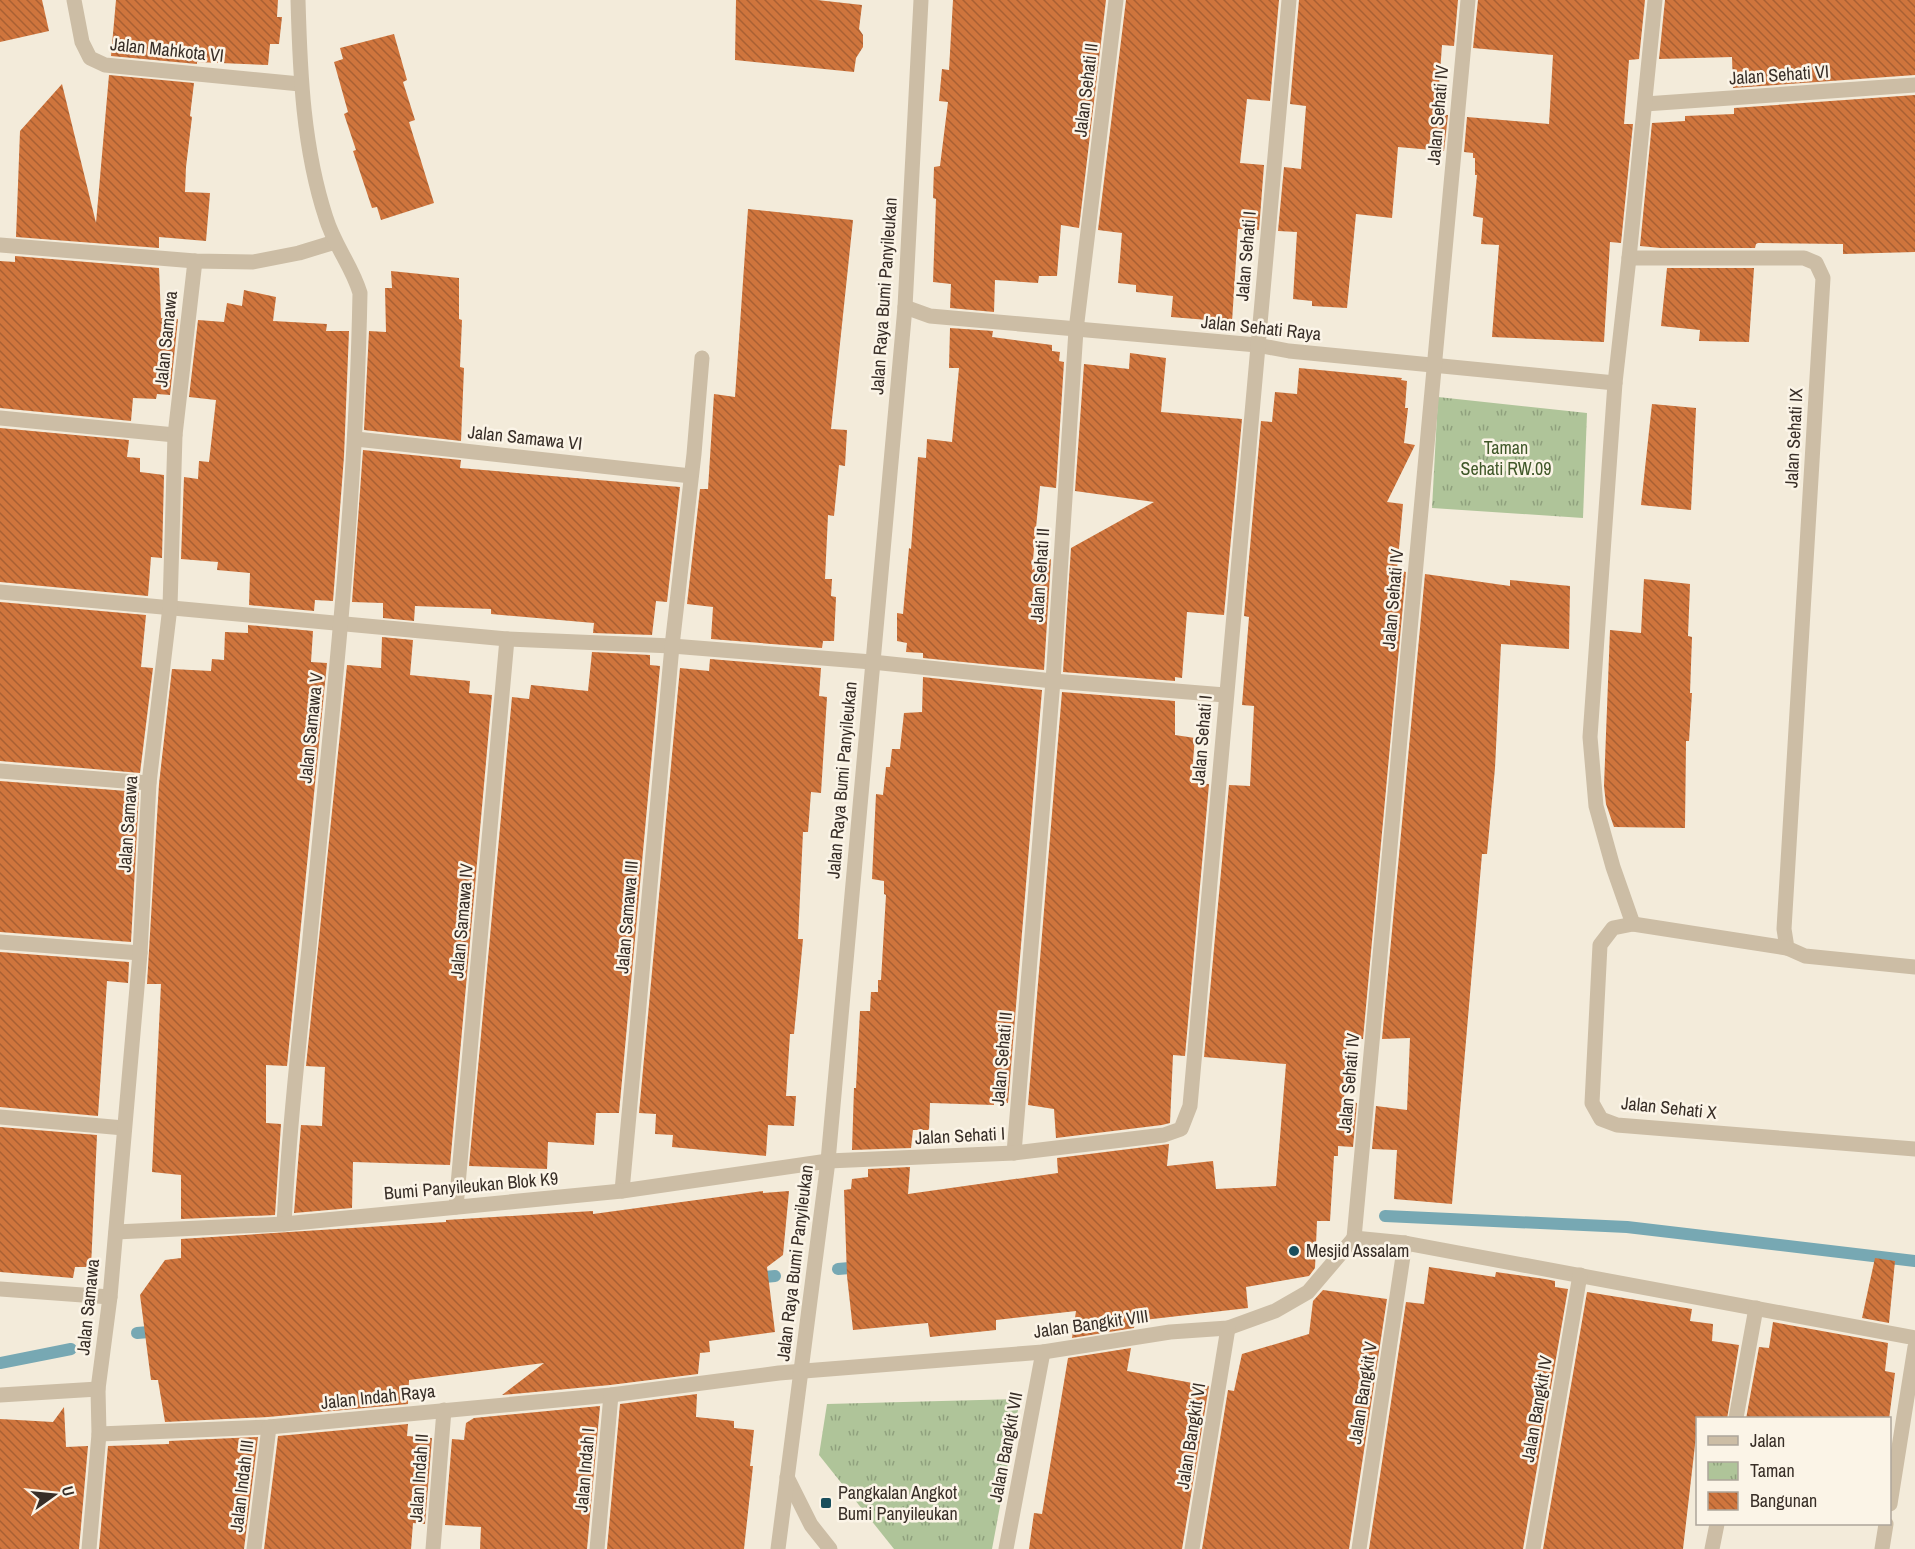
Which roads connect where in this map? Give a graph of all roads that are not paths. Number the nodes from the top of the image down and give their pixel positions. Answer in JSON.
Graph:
{"nodes":[{"id":1,"x":74,"y":0,"type":"edge"},
{"id":2,"x":297,"y":0,"type":"edge"},
{"id":3,"x":921,"y":0,"type":"edge"},
{"id":4,"x":1116,"y":0,"type":"edge"},
{"id":5,"x":1289,"y":0,"type":"edge"},
{"id":6,"x":1468,"y":0,"type":"edge"},
{"id":7,"x":1655,"y":0,"type":"edge"},
{"id":8,"x":300,"y":84,"type":"junction"},
{"id":9,"x":1915,"y":85,"type":"edge"},
{"id":10,"x":1645,"y":104,"type":"junction"},
{"id":11,"x":335,"y":242,"type":"junction"},
{"id":12,"x":0,"y":245,"type":"edge"},
{"id":13,"x":1629,"y":258,"type":"junction"},
{"id":14,"x":195,"y":261,"type":"junction"},
{"id":15,"x":905,"y":307,"type":"junction"},
{"id":16,"x":1076,"y":330,"type":"junction"},
{"id":17,"x":1257,"y":345,"type":"junction"},
{"id":18,"x":702,"y":358,"type":"dead end"},
{"id":19,"x":1434,"y":365,"type":"junction"},
{"id":20,"x":1614,"y":383,"type":"junction"},
{"id":21,"x":0,"y":418,"type":"edge"},
{"id":22,"x":175,"y":435,"type":"junction"},
{"id":23,"x":356,"y":439,"type":"junction"},
{"id":24,"x":691,"y":476,"type":"junction"},
{"id":25,"x":0,"y":592,"type":"edge"},
{"id":26,"x":170,"y":607,"type":"junction"},
{"id":27,"x":341,"y":624,"type":"junction"},
{"id":28,"x":507,"y":639,"type":"junction"},
{"id":29,"x":672,"y":646,"type":"junction"},
{"id":30,"x":872,"y":662,"type":"junction"},
{"id":31,"x":1053,"y":681,"type":"junction"},
{"id":32,"x":1225,"y":695,"type":"junction"},
{"id":33,"x":0,"y":771,"type":"edge"},
{"id":34,"x":149,"y":783,"type":"junction"},
{"id":35,"x":1633,"y":924,"type":"junction"},
{"id":36,"x":0,"y":942,"type":"edge"},
{"id":37,"x":1787,"y":948,"type":"junction"},
{"id":38,"x":140,"y":953,"type":"junction"},
{"id":39,"x":1915,"y":967,"type":"edge"},
{"id":40,"x":0,"y":1117,"type":"edge"},
{"id":41,"x":121,"y":1128,"type":"junction"},
{"id":42,"x":1915,"y":1149,"type":"edge"},
{"id":43,"x":1014,"y":1153,"type":"junction"},
{"id":44,"x":828,"y":1161,"type":"junction"},
{"id":45,"x":622,"y":1191,"type":"junction"},
{"id":46,"x":456,"y":1207,"type":"junction"},
{"id":47,"x":284,"y":1224,"type":"junction"},
{"id":48,"x":116,"y":1232,"type":"junction"},
{"id":49,"x":1354,"y":1238,"type":"junction"},
{"id":50,"x":1405,"y":1243,"type":"junction"},
{"id":51,"x":1580,"y":1275,"type":"junction"},
{"id":52,"x":0,"y":1290,"type":"edge"},
{"id":53,"x":110,"y":1297,"type":"junction"},
{"id":54,"x":1756,"y":1308,"type":"junction"},
{"id":55,"x":1228,"y":1328,"type":"junction"},
{"id":56,"x":1915,"y":1338,"type":"edge"},
{"id":57,"x":1915,"y":1347,"type":"edge"},
{"id":58,"x":1043,"y":1352,"type":"junction"},
{"id":59,"x":801,"y":1372,"type":"junction"},
{"id":60,"x":98,"y":1389,"type":"junction"},
{"id":61,"x":0,"y":1395,"type":"edge"},
{"id":62,"x":611,"y":1395,"type":"junction"},
{"id":63,"x":444,"y":1410,"type":"junction"},
{"id":64,"x":1736,"y":1417,"type":"edge"},
{"id":65,"x":269,"y":1427,"type":"junction"},
{"id":66,"x":99,"y":1434,"type":"junction"},
{"id":67,"x":787,"y":1476,"type":"junction"},
{"id":68,"x":1891,"y":1498,"type":"edge"},
{"id":69,"x":1717,"y":1525,"type":"edge"},
{"id":70,"x":1886,"y":1525,"type":"edge"},
{"id":71,"x":89,"y":1549,"type":"edge"},
{"id":72,"x":254,"y":1549,"type":"edge"},
{"id":73,"x":434,"y":1549,"type":"edge"},
{"id":74,"x":597,"y":1549,"type":"edge"},
{"id":75,"x":778,"y":1549,"type":"edge"},
{"id":76,"x":830,"y":1549,"type":"edge"},
{"id":77,"x":1006,"y":1549,"type":"edge"},
{"id":78,"x":1192,"y":1549,"type":"edge"},
{"id":79,"x":1359,"y":1549,"type":"edge"},
{"id":80,"x":1533,"y":1549,"type":"edge"},
{"id":81,"x":1712,"y":1549,"type":"edge"},
{"id":82,"x":1882,"y":1549,"type":"edge"}],
"edges":[{"from":1,"to":8,"type":"street","name":"Jalan Mahkota VI"},
{"from":2,"to":8,"type":"street"},
{"from":3,"to":15,"type":"street","name":"Jalan Raya Bumi Panyileukan"},
{"from":4,"to":16,"type":"street","name":"Jalan Sehati II"},
{"from":5,"to":17,"type":"street","name":"Jalan Sehati I"},
{"from":6,"to":19,"type":"street","name":"Jalan Sehati IV"},
{"from":7,"to":10,"type":"street"},
{"from":8,"to":11,"type":"street"},
{"from":9,"to":10,"type":"street","name":"Jalan Sehati VI"},
{"from":10,"to":13,"type":"street"},
{"from":11,"to":14,"type":"street"},
{"from":11,"to":23,"type":"street","name":"Jalan Samawa V"},
{"from":12,"to":14,"type":"street"},
{"from":13,"to":20,"type":"street"},
{"from":13,"to":37,"type":"street","name":"Jalan Sehati IX"},
{"from":14,"to":22,"type":"street","name":"Jalan Samawa"},
{"from":15,"to":16,"type":"street","name":"Jalan Sehati Raya"},
{"from":15,"to":30,"type":"street","name":"Jalan Raya Bumi Panyileukan"},
{"from":16,"to":17,"type":"street","name":"Jalan Sehati Raya"},
{"from":16,"to":31,"type":"street","name":"Jalan Sehati II"},
{"from":17,"to":19,"type":"street","name":"Jalan Sehati Raya"},
{"from":17,"to":32,"type":"street","name":"Jalan Sehati I"},
{"from":18,"to":24,"type":"street"},
{"from":19,"to":20,"type":"street","name":"Jalan Sehati Raya"},
{"from":19,"to":49,"type":"street","name":"Jalan Sehati IV"},
{"from":20,"to":35,"type":"street"},
{"from":21,"to":22,"type":"street"},
{"from":22,"to":26,"type":"street","name":"Jalan Samawa"},
{"from":23,"to":24,"type":"street","name":"Jalan Samawa VI"},
{"from":23,"to":27,"type":"street","name":"Jalan Samawa V"},
{"from":24,"to":29,"type":"street"},
{"from":25,"to":26,"type":"street"},
{"from":26,"to":27,"type":"street"},
{"from":26,"to":34,"type":"street","name":"Jalan Samawa"},
{"from":27,"to":28,"type":"street"},
{"from":27,"to":47,"type":"street","name":"Jalan Samawa V"},
{"from":28,"to":29,"type":"street"},
{"from":28,"to":46,"type":"street","name":"Jalan Samawa IV"},
{"from":29,"to":30,"type":"street"},
{"from":29,"to":45,"type":"street","name":"Jalan Samawa III"},
{"from":30,"to":31,"type":"street"},
{"from":30,"to":44,"type":"street","name":"Jalan Raya Bumi Panyileukan"},
{"from":31,"to":32,"type":"street"},
{"from":31,"to":43,"type":"street","name":"Jalan Sehati II"},
{"from":32,"to":43,"type":"street","name":"Jalan Sehati I"},
{"from":33,"to":34,"type":"street"},
{"from":34,"to":38,"type":"street","name":"Jalan Samawa"},
{"from":35,"to":37,"type":"street"},
{"from":35,"to":42,"type":"street","name":"Jalan Sehati X"},
{"from":36,"to":38,"type":"street"},
{"from":37,"to":39,"type":"street"},
{"from":38,"to":41,"type":"street","name":"Jalan Samawa"},
{"from":40,"to":41,"type":"street"},
{"from":41,"to":48,"type":"street","name":"Jalan Samawa"},
{"from":43,"to":44,"type":"street","name":"Jalan Sehati I"},
{"from":44,"to":45,"type":"street","name":"Bumi Panyileukan Blok K9"},
{"from":44,"to":59,"type":"street","name":"Jalan Raya Bumi Panyileukan"},
{"from":45,"to":46,"type":"street","name":"Bumi Panyileukan Blok K9"},
{"from":46,"to":47,"type":"street","name":"Bumi Panyileukan Blok K9"},
{"from":47,"to":48,"type":"street","name":"Bumi Panyileukan Blok K9"},
{"from":48,"to":53,"type":"street","name":"Jalan Samawa"},
{"from":49,"to":50,"type":"street"},
{"from":49,"to":55,"type":"street","name":"Jalan Bangkit VIII"},
{"from":50,"to":51,"type":"street"},
{"from":50,"to":79,"type":"street","name":"Jalan Bangkit V"},
{"from":51,"to":54,"type":"street"},
{"from":51,"to":80,"type":"street","name":"Jalan Bangkit IV"},
{"from":52,"to":53,"type":"street"},
{"from":53,"to":60,"type":"street","name":"Jalan Samawa"},
{"from":54,"to":56,"type":"street"},
{"from":54,"to":64,"type":"street"},
{"from":55,"to":58,"type":"street","name":"Jalan Bangkit VIII"},
{"from":55,"to":78,"type":"street","name":"Jalan Bangkit VI"},
{"from":57,"to":68,"type":"street"},
{"from":58,"to":59,"type":"street","name":"Jalan Bangkit VIII"},
{"from":58,"to":77,"type":"street","name":"Jalan Bangkit VII"},
{"from":59,"to":62,"type":"street","name":"Jalan Indah Raya"},
{"from":59,"to":67,"type":"street","name":"Jalan Raya Bumi Panyileukan"},
{"from":60,"to":61,"type":"street"},
{"from":60,"to":66,"type":"street"},
{"from":62,"to":63,"type":"street","name":"Jalan Indah Raya"},
{"from":62,"to":74,"type":"street","name":"Jalan Indah I"},
{"from":63,"to":65,"type":"street","name":"Jalan Indah Raya"},
{"from":63,"to":73,"type":"street","name":"Jalan Indah II"},
{"from":65,"to":66,"type":"street","name":"Jalan Indah Raya"},
{"from":65,"to":72,"type":"street","name":"Jalan Indah III"},
{"from":66,"to":71,"type":"street"},
{"from":67,"to":75,"type":"street","name":"Jalan Raya Bumi Panyileukan"},
{"from":67,"to":76,"type":"street"},
{"from":69,"to":81,"type":"street"},
{"from":70,"to":82,"type":"street"}]}
